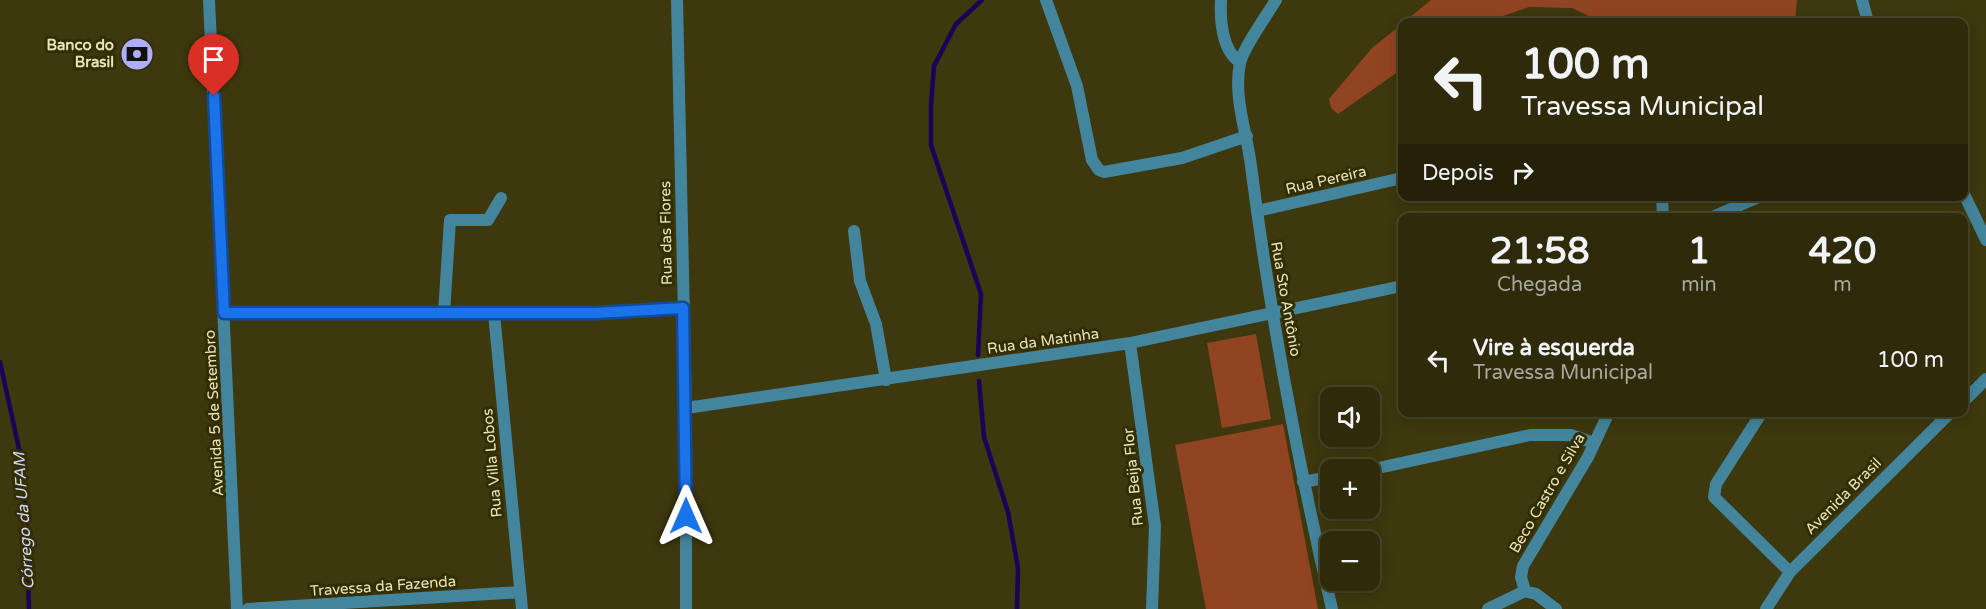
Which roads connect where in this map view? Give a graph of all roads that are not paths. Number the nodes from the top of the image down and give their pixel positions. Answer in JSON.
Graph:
{"nodes":[{"id":1,"x":209,"y":0,"type":"edge"},
{"id":2,"x":677,"y":0,"type":"edge"},
{"id":3,"x":1046,"y":0,"type":"edge"},
{"id":4,"x":1221,"y":0,"type":"edge"},
{"id":5,"x":1276,"y":0,"type":"edge"},
{"id":6,"x":1862,"y":0,"type":"edge"},
{"id":7,"x":1867,"y":18,"type":"edge"},
{"id":8,"x":1240,"y":62,"type":"junction"},
{"id":9,"x":1247,"y":136,"type":"junction"},
{"id":10,"x":1398,"y":179,"type":"edge"},
{"id":11,"x":501,"y":198,"type":"dead end"},
{"id":12,"x":1749,"y":201,"type":"edge"},
{"id":13,"x":1967,"y":201,"type":"edge"},
{"id":14,"x":1257,"y":211,"type":"junction"},
{"id":15,"x":1722,"y":213,"type":"edge"},
{"id":16,"x":854,"y":231,"type":"dead end"},
{"id":17,"x":1986,"y":240,"type":"edge"},
{"id":18,"x":1398,"y":287,"type":"edge"},
{"id":19,"x":683,"y":308,"type":"junction"},
{"id":20,"x":224,"y":313,"type":"junction"},
{"id":21,"x":444,"y":313,"type":"junction"},
{"id":22,"x":494,"y":313,"type":"junction"},
{"id":23,"x":1273,"y":314,"type":"junction"},
{"id":24,"x":1130,"y":343,"type":"junction"},
{"id":25,"x":1986,"y":379,"type":"edge"},
{"id":26,"x":886,"y":380,"type":"junction"},
{"id":27,"x":1968,"y":397,"type":"edge"},
{"id":28,"x":686,"y":408,"type":"junction"},
{"id":29,"x":1606,"y":417,"type":"edge"},
{"id":30,"x":1759,"y":417,"type":"edge"},
{"id":31,"x":1946,"y":417,"type":"edge"},
{"id":32,"x":1594,"y":443,"type":"junction"},
{"id":33,"x":1380,"y":468,"type":"edge"},
{"id":34,"x":1320,"y":479,"type":"edge"},
{"id":35,"x":1303,"y":482,"type":"junction"},
{"id":36,"x":1790,"y":572,"type":"junction"},
{"id":37,"x":1525,"y":591,"type":"junction"},
{"id":38,"x":520,"y":592,"type":"junction"},
{"id":39,"x":237,"y":609,"type":"edge"},
{"id":40,"x":248,"y":609,"type":"edge"},
{"id":41,"x":522,"y":609,"type":"edge"},
{"id":42,"x":686,"y":609,"type":"edge"},
{"id":43,"x":1152,"y":609,"type":"edge"},
{"id":44,"x":1332,"y":609,"type":"edge"},
{"id":45,"x":1488,"y":609,"type":"edge"},
{"id":46,"x":1556,"y":609,"type":"edge"},
{"id":47,"x":1766,"y":609,"type":"edge"}],
"edges":[{"from":1,"to":20,"type":"street","name":"Avenida 5 de Setembro"},
{"from":2,"to":19,"type":"street","name":"Rua das Flores"},
{"from":3,"to":9,"type":"street"},
{"from":4,"to":8,"type":"street"},
{"from":5,"to":8,"type":"street","name":"Rua Sto Antônio"},
{"from":6,"to":7,"type":"street"},
{"from":8,"to":9,"type":"street","name":"Rua Sto Antônio"},
{"from":9,"to":14,"type":"street","name":"Rua Sto Antônio"},
{"from":10,"to":14,"type":"street","name":"Rua Pereira"},
{"from":11,"to":21,"type":"street"},
{"from":12,"to":15,"type":"street"},
{"from":13,"to":17,"type":"street"},
{"from":14,"to":23,"type":"street","name":"Rua Sto Antônio"},
{"from":16,"to":26,"type":"street"},
{"from":18,"to":23,"type":"street","name":"Rua da Matinha"},
{"from":19,"to":22,"type":"street"},
{"from":19,"to":28,"type":"street","name":"Rua das Flores"},
{"from":20,"to":21,"type":"street"},
{"from":20,"to":39,"type":"street","name":"Avenida 5 de Setembro"},
{"from":21,"to":22,"type":"street"},
{"from":22,"to":38,"type":"street","name":"Rua Villa Lobos"},
{"from":23,"to":24,"type":"street","name":"Rua da Matinha"},
{"from":23,"to":35,"type":"street","name":"Rua Sto Antônio"},
{"from":24,"to":26,"type":"street","name":"Rua da Matinha"},
{"from":24,"to":43,"type":"street","name":"Rua Beija Flor"},
{"from":25,"to":27,"type":"street"},
{"from":26,"to":28,"type":"street","name":"Rua da Matinha"},
{"from":28,"to":42,"type":"street","name":"Rua das Flores"},
{"from":29,"to":32,"type":"street","name":"Beco Castro e Silva"},
{"from":30,"to":36,"type":"street"},
{"from":31,"to":36,"type":"street","name":"Avenida Brasil"},
{"from":32,"to":33,"type":"street"},
{"from":32,"to":37,"type":"street","name":"Beco Castro e Silva"},
{"from":34,"to":35,"type":"street"},
{"from":35,"to":44,"type":"street","name":"Rua Sto Antônio"},
{"from":36,"to":47,"type":"street","name":"Avenida Brasil"},
{"from":37,"to":45,"type":"street"},
{"from":37,"to":46,"type":"street"},
{"from":38,"to":40,"type":"street","name":"Travessa da Fazenda"},
{"from":38,"to":41,"type":"street","name":"Rua Villa Lobos"}]}
